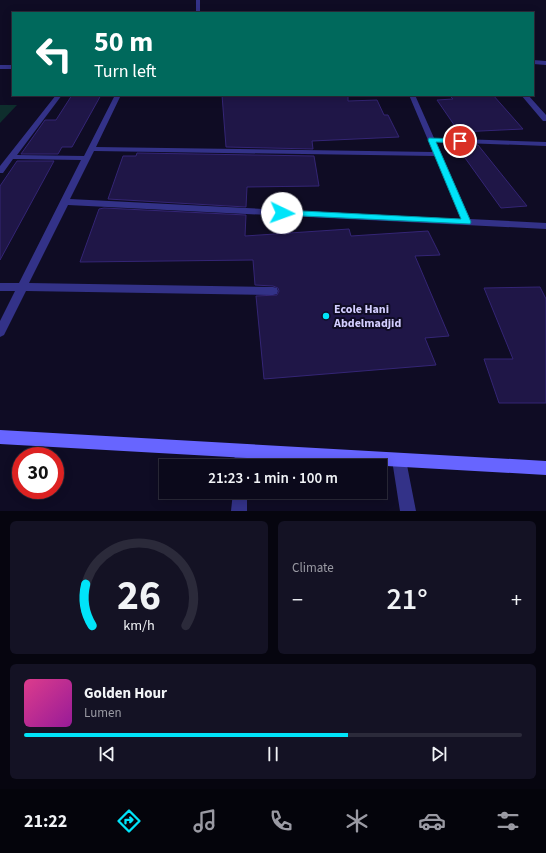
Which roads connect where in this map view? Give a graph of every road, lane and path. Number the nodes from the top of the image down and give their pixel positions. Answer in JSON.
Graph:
{"nodes":[{"id":1,"x":198,"y":0,"type":"edge"},
{"id":2,"x":198,"y":12,"type":"edge"},
{"id":3,"x":534,"y":62,"type":"edge"},
{"id":4,"x":546,"y":63,"type":"edge"},
{"id":5,"x":0,"y":67,"type":"edge"},
{"id":6,"x":12,"y":67,"type":"edge"},
{"id":7,"x":59,"y":96,"type":"edge"},
{"id":8,"x":118,"y":96,"type":"edge"},
{"id":9,"x":412,"y":96,"type":"edge"},
{"id":10,"x":525,"y":96,"type":"edge"},
{"id":11,"x":546,"y":119,"type":"edge"},
{"id":12,"x":432,"y":140,"type":"junction"},
{"id":13,"x":546,"y":144,"type":"edge"},
{"id":14,"x":92,"y":149,"type":"junction"},
{"id":15,"x":437,"y":154,"type":"junction"},
{"id":16,"x":12,"y":156,"type":"junction"},
{"id":17,"x":87,"y":158,"type":"junction"},
{"id":18,"x":0,"y":171,"type":"edge"},
{"id":19,"x":66,"y":202,"type":"junction"},
{"id":20,"x":467,"y":222,"type":"junction"},
{"id":21,"x":546,"y":226,"type":"edge"},
{"id":22,"x":0,"y":287,"type":"edge"},
{"id":23,"x":23,"y":288,"type":"junction"},
{"id":24,"x":273,"y":291,"type":"dead end"},
{"id":25,"x":0,"y":332,"type":"edge"},
{"id":26,"x":0,"y":437,"type":"edge"},
{"id":27,"x":242,"y":451,"type":"junction"},
{"id":28,"x":241,"y":459,"type":"edge"},
{"id":29,"x":399,"y":460,"type":"junction"},
{"id":30,"x":546,"y":468,"type":"edge"},
{"id":31,"x":240,"y":499,"type":"edge"},
{"id":32,"x":239,"y":511,"type":"edge"},
{"id":33,"x":408,"y":511,"type":"edge"}],
"edges":[{"from":1,"to":2,"type":"street"},
{"from":3,"to":4,"type":"street"},
{"from":5,"to":6,"type":"street"},
{"from":7,"to":16,"type":"street"},
{"from":8,"to":14,"type":"street"},
{"from":9,"to":12,"type":"street"},
{"from":10,"to":11,"type":"street"},
{"from":12,"to":13,"type":"street"},
{"from":12,"to":15,"type":"street"},
{"from":14,"to":15,"type":"street"},
{"from":14,"to":17,"type":"street"},
{"from":15,"to":20,"type":"street"},
{"from":16,"to":17,"type":"street"},
{"from":16,"to":18,"type":"street"},
{"from":17,"to":19,"type":"street"},
{"from":19,"to":20,"type":"street"},
{"from":19,"to":23,"type":"street"},
{"from":20,"to":21,"type":"street"},
{"from":22,"to":23,"type":"street"},
{"from":23,"to":24,"type":"street"},
{"from":23,"to":25,"type":"street"},
{"from":26,"to":27,"type":"street"},
{"from":27,"to":28,"type":"street"},
{"from":27,"to":29,"type":"street"},
{"from":29,"to":30,"type":"street"},
{"from":29,"to":33,"type":"street"},
{"from":31,"to":32,"type":"street"}]}
